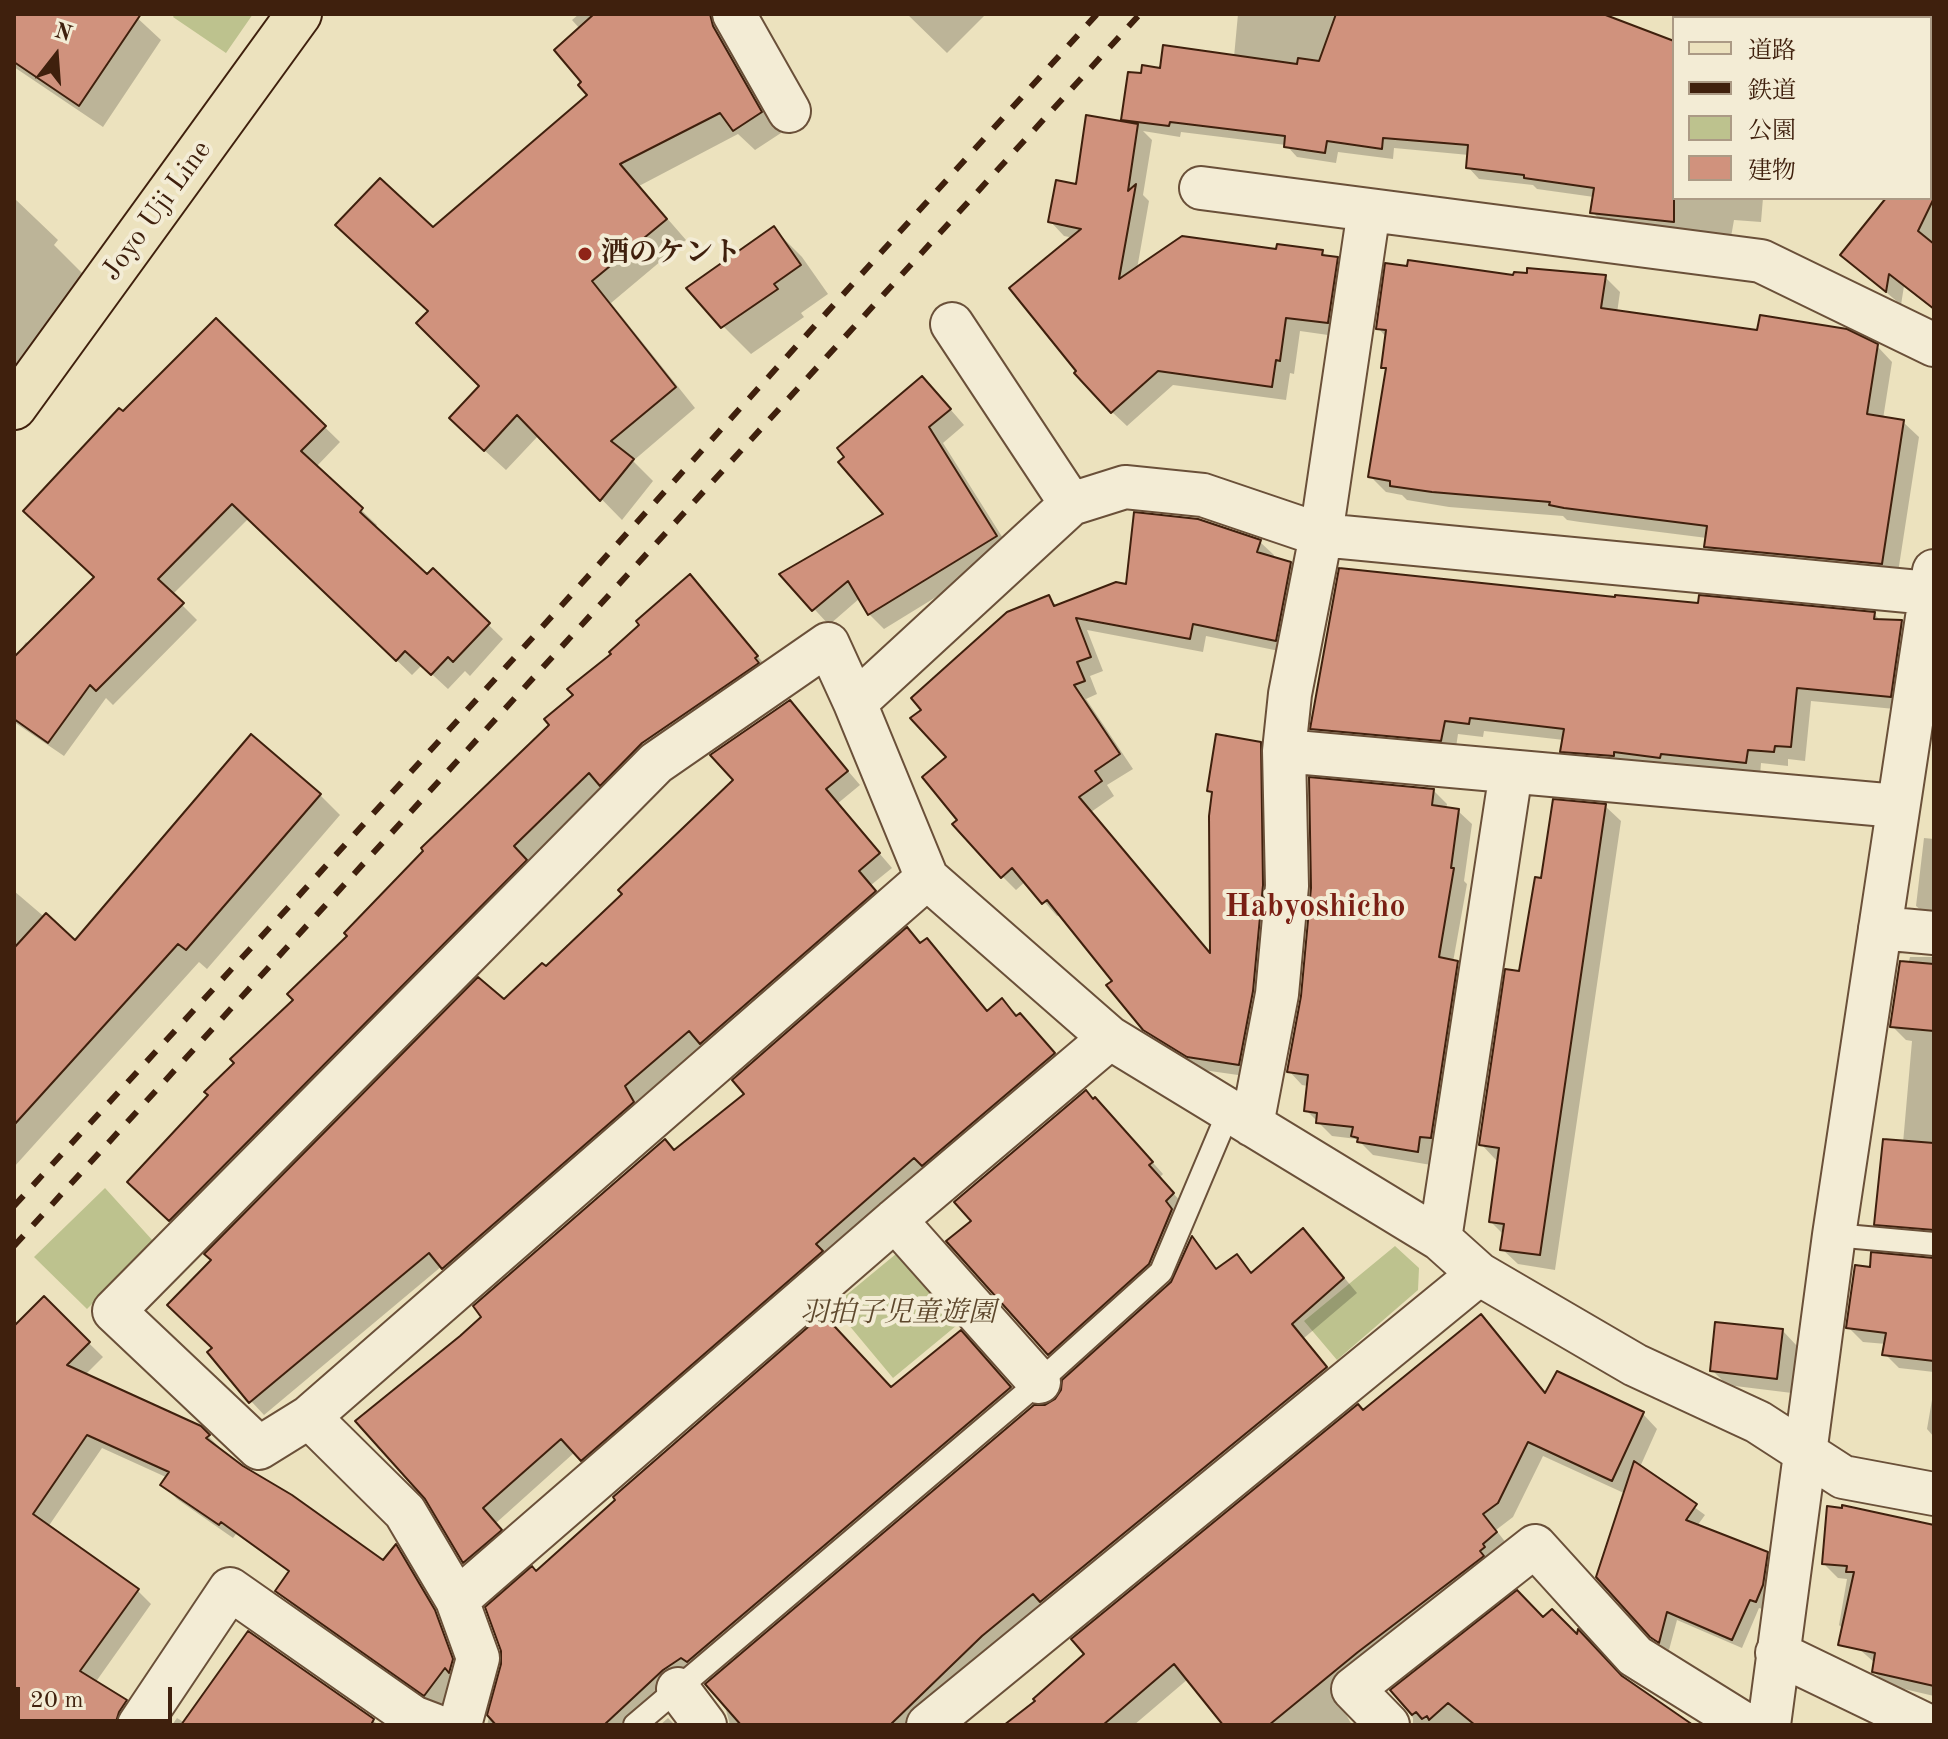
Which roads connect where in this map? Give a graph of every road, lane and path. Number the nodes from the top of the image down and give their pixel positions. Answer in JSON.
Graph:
{"nodes":[{"id":1,"x":299,"y":14,"type":"edge"},
{"id":2,"x":734,"y":14,"type":"edge"},
{"id":3,"x":789,"y":111,"type":"dead end"},
{"id":4,"x":1201,"y":188,"type":"dead end"},
{"id":5,"x":1369,"y":210,"type":"junction"},
{"id":6,"x":952,"y":324,"type":"dead end"},
{"id":7,"x":1934,"y":345,"type":"edge"},
{"id":8,"x":14,"y":407,"type":"edge"},
{"id":9,"x":1071,"y":504,"type":"junction"},
{"id":10,"x":1321,"y":535,"type":"junction"},
{"id":11,"x":1931,"y":582,"type":"edge"},
{"id":12,"x":855,"y":703,"type":"junction"},
{"id":13,"x":1284,"y":751,"type":"junction"},
{"id":14,"x":1511,"y":772,"type":"junction"},
{"id":15,"x":1897,"y":806,"type":"junction"},
{"id":16,"x":927,"y":878,"type":"junction"},
{"id":17,"x":1880,"y":928,"type":"junction"},
{"id":18,"x":1934,"y":933,"type":"edge"},
{"id":19,"x":1110,"y":1038,"type":"junction"},
{"id":20,"x":1241,"y":1118,"type":"junction"},
{"id":21,"x":895,"y":1220,"type":"junction"},
{"id":22,"x":1834,"y":1235,"type":"junction"},
{"id":23,"x":1440,"y":1239,"type":"junction"},
{"id":24,"x":1934,"y":1244,"type":"edge"},
{"id":25,"x":1479,"y":1274,"type":"junction"},
{"id":26,"x":1039,"y":1382,"type":"junction"},
{"id":27,"x":309,"y":1417,"type":"junction"},
{"id":28,"x":1805,"y":1453,"type":"junction"},
{"id":29,"x":1934,"y":1494,"type":"edge"},
{"id":30,"x":457,"y":1600,"type":"junction"},
{"id":31,"x":1777,"y":1653,"type":"junction"},
{"id":32,"x":678,"y":1689,"type":"junction"},
{"id":33,"x":418,"y":1722,"type":"edge"},
{"id":34,"x":139,"y":1725,"type":"edge"},
{"id":35,"x":460,"y":1725,"type":"edge"},
{"id":36,"x":635,"y":1725,"type":"edge"},
{"id":37,"x":705,"y":1725,"type":"edge"},
{"id":38,"x":928,"y":1725,"type":"edge"},
{"id":39,"x":1388,"y":1725,"type":"edge"},
{"id":40,"x":1746,"y":1725,"type":"edge"},
{"id":41,"x":1769,"y":1725,"type":"edge"},
{"id":42,"x":1926,"y":1725,"type":"edge"}],
"edges":[{"from":1,"to":8,"type":"main road","name":"Joyo Uji Line"},
{"from":2,"to":3,"type":"street"},
{"from":4,"to":5,"type":"street"},
{"from":5,"to":7,"type":"street"},
{"from":5,"to":10,"type":"street"},
{"from":6,"to":9,"type":"street"},
{"from":9,"to":10,"type":"street"},
{"from":9,"to":12,"type":"street"},
{"from":10,"to":11,"type":"street"},
{"from":10,"to":13,"type":"street"},
{"from":11,"to":15,"type":"street"},
{"from":12,"to":16,"type":"street"},
{"from":12,"to":27,"type":"street"},
{"from":13,"to":14,"type":"street"},
{"from":13,"to":20,"type":"street"},
{"from":14,"to":15,"type":"street"},
{"from":14,"to":23,"type":"street"},
{"from":15,"to":17,"type":"street"},
{"from":16,"to":19,"type":"street"},
{"from":16,"to":27,"type":"street"},
{"from":17,"to":18,"type":"street"},
{"from":17,"to":22,"type":"street"},
{"from":19,"to":20,"type":"street"},
{"from":19,"to":21,"type":"street"},
{"from":20,"to":23,"type":"street"},
{"from":20,"to":26,"type":"lane"},
{"from":21,"to":26,"type":"street"},
{"from":21,"to":30,"type":"street"},
{"from":22,"to":24,"type":"lane"},
{"from":22,"to":28,"type":"street"},
{"from":23,"to":25,"type":"street"},
{"from":25,"to":28,"type":"street"},
{"from":25,"to":38,"type":"street"},
{"from":26,"to":32,"type":"lane"},
{"from":27,"to":30,"type":"street"},
{"from":28,"to":29,"type":"street"},
{"from":28,"to":31,"type":"street"},
{"from":30,"to":35,"type":"street"},
{"from":31,"to":41,"type":"street"},
{"from":31,"to":42,"type":"street"},
{"from":32,"to":36,"type":"lane"},
{"from":32,"to":37,"type":"street"},
{"from":33,"to":34,"type":"street"},
{"from":39,"to":40,"type":"street"}]}
